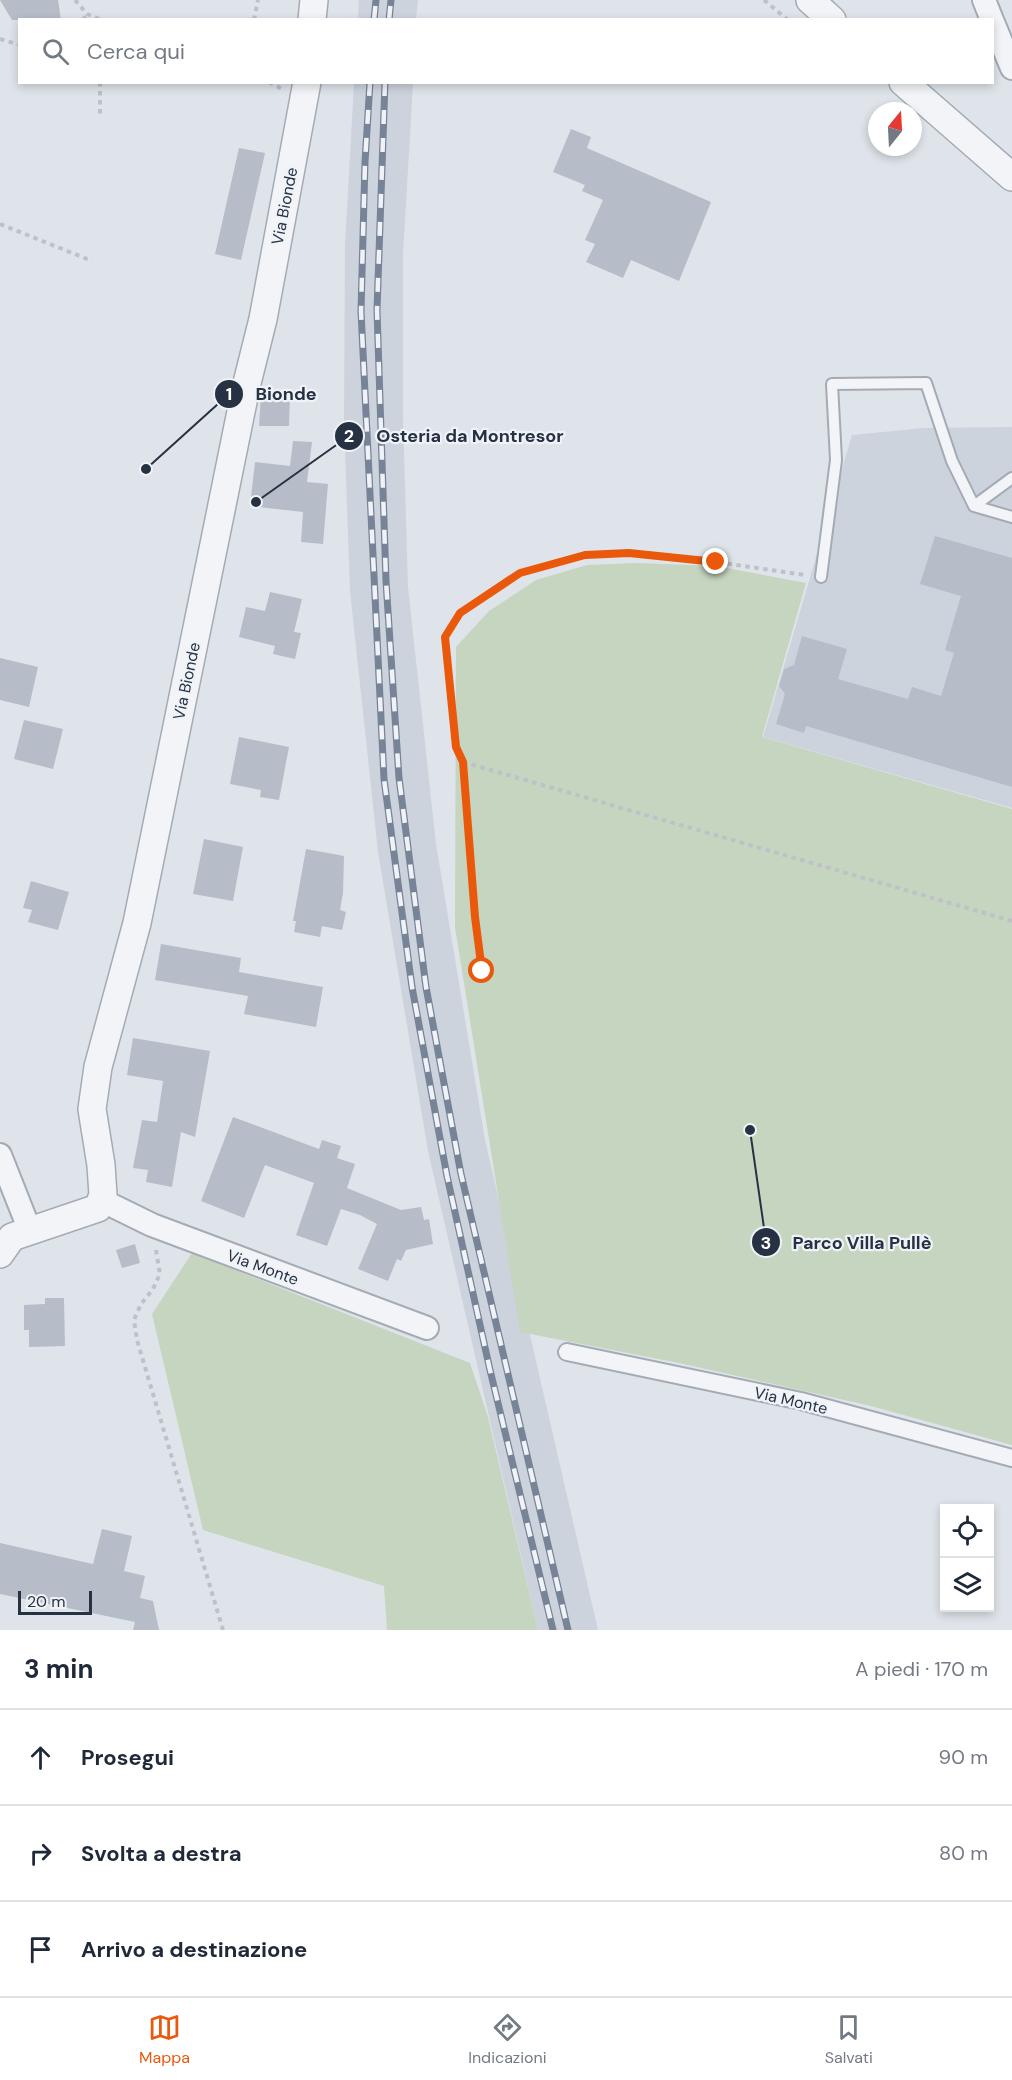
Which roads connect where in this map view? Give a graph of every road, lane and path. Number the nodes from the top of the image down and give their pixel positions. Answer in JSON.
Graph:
{"nodes":[{"id":1,"x":75,"y":0,"type":"edge"},
{"id":2,"x":258,"y":0,"type":"edge"},
{"id":3,"x":314,"y":0,"type":"edge"},
{"id":4,"x":764,"y":0,"type":"edge"},
{"id":5,"x":810,"y":0,"type":"edge"},
{"id":6,"x":984,"y":0,"type":"edge"},
{"id":7,"x":87,"y":14,"type":"junction"},
{"id":8,"x":84,"y":18,"type":"edge"},
{"id":9,"x":97,"y":18,"type":"edge"},
{"id":10,"x":254,"y":18,"type":"edge"},
{"id":11,"x":312,"y":18,"type":"edge"},
{"id":12,"x":786,"y":18,"type":"edge"},
{"id":13,"x":830,"y":18,"type":"edge"},
{"id":14,"x":991,"y":18,"type":"edge"},
{"id":15,"x":994,"y":25,"type":"edge"},
{"id":16,"x":0,"y":39,"type":"edge"},
{"id":17,"x":18,"y":44,"type":"edge"},
{"id":18,"x":1012,"y":68,"type":"edge"},
{"id":19,"x":100,"y":84,"type":"edge"},
{"id":20,"x":307,"y":84,"type":"edge"},
{"id":21,"x":905,"y":84,"type":"edge"},
{"id":22,"x":100,"y":115,"type":"dead end"},
{"id":23,"x":1012,"y":177,"type":"edge"},
{"id":24,"x":0,"y":224,"type":"edge"},
{"id":25,"x":92,"y":261,"type":"dead end"},
{"id":26,"x":1012,"y":478,"type":"edge"},
{"id":27,"x":975,"y":506,"type":"junction"},
{"id":28,"x":1012,"y":517,"type":"edge"},
{"id":29,"x":821,"y":577,"type":"joint"},
{"id":30,"x":463,"y":762,"type":"junction"},
{"id":31,"x":1012,"y":921,"type":"edge"},
{"id":32,"x":482,"y":971,"type":"dead end"},
{"id":33,"x":0,"y":1155,"type":"edge"},
{"id":34,"x":100,"y":1204,"type":"junction"},
{"id":35,"x":152,"y":1225,"type":"junction"},
{"id":36,"x":30,"y":1231,"type":"junction"},
{"id":37,"x":0,"y":1254,"type":"edge"},
{"id":38,"x":427,"y":1328,"type":"dead end"},
{"id":39,"x":567,"y":1352,"type":"dead end"},
{"id":40,"x":1012,"y":1458,"type":"edge"},
{"id":41,"x":224,"y":1630,"type":"edge"}],
"edges":[{"from":1,"to":7,"type":"path"},
{"from":2,"to":10,"type":"path"},
{"from":3,"to":11,"type":"street"},
{"from":4,"to":12,"type":"path"},
{"from":5,"to":13,"type":"street"},
{"from":6,"to":14,"type":"street"},
{"from":7,"to":8,"type":"path"},
{"from":7,"to":9,"type":"path"},
{"from":15,"to":18,"type":"street"},
{"from":16,"to":17,"type":"path"},
{"from":19,"to":22,"type":"path"},
{"from":20,"to":34,"type":"street","name":"Via Bionde"},
{"from":21,"to":23,"type":"street"},
{"from":24,"to":25,"type":"path"},
{"from":26,"to":27,"type":"lane"},
{"from":27,"to":28,"type":"lane"},
{"from":27,"to":29,"type":"lane"},
{"from":29,"to":30,"type":"path"},
{"from":30,"to":31,"type":"path"},
{"from":30,"to":32,"type":"path"},
{"from":33,"to":36,"type":"street"},
{"from":34,"to":35,"type":"street","name":"Via Monte"},
{"from":34,"to":36,"type":"street"},
{"from":35,"to":38,"type":"street","name":"Via Monte"},
{"from":35,"to":41,"type":"path"},
{"from":36,"to":37,"type":"street"},
{"from":39,"to":40,"type":"street","name":"Via Monte"}]}
